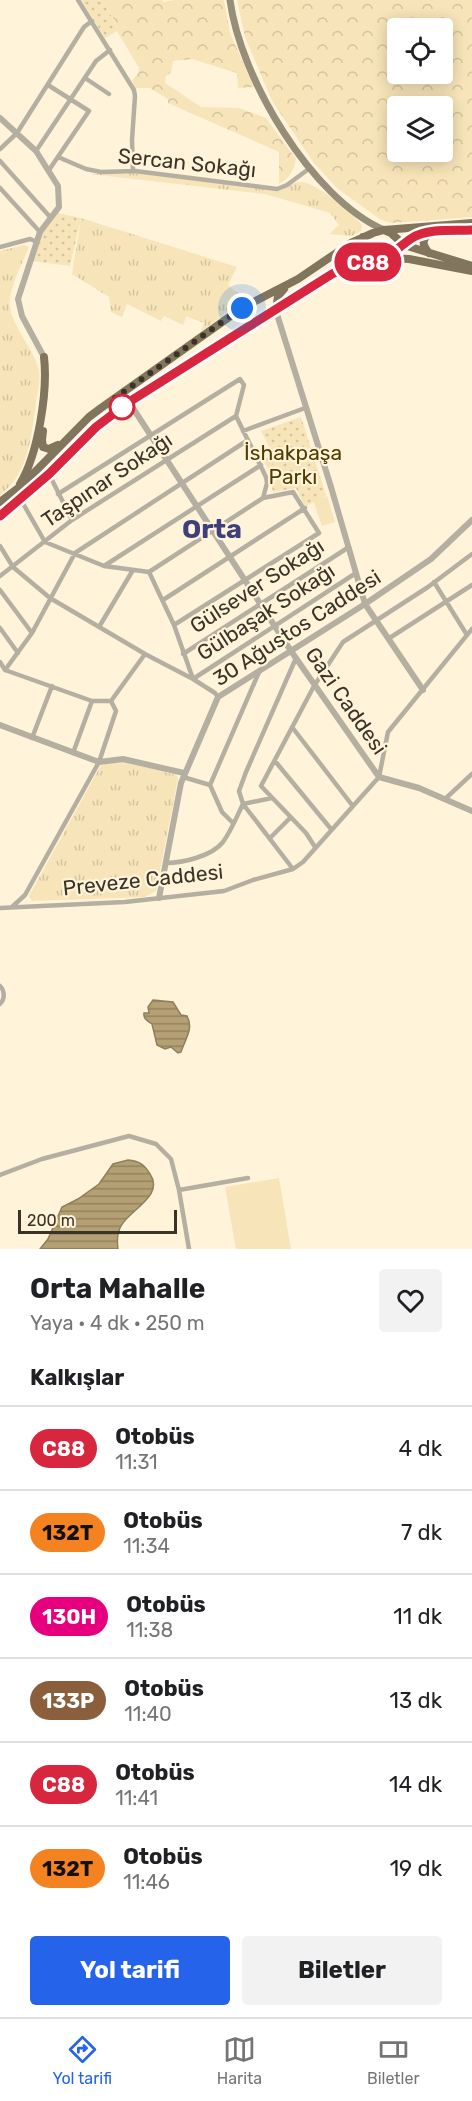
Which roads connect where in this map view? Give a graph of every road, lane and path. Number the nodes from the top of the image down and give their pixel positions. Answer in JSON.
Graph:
{"nodes":[{"id":1,"x":78,"y":0,"type":"edge"},
{"id":2,"x":230,"y":0,"type":"edge"},
{"id":3,"x":92,"y":21,"type":"junction"},
{"id":4,"x":110,"y":50,"type":"junction"},
{"id":5,"x":85,"y":78,"type":"junction"},
{"id":6,"x":48,"y":85,"type":"junction"},
{"id":7,"x":109,"y":94,"type":"dead end"},
{"id":8,"x":70,"y":100,"type":"junction"},
{"id":9,"x":0,"y":118,"type":"edge"},
{"id":10,"x":17,"y":133,"type":"junction"},
{"id":11,"x":0,"y":149,"type":"edge"},
{"id":12,"x":36,"y":151,"type":"junction"},
{"id":13,"x":58,"y":157,"type":"junction"},
{"id":14,"x":0,"y":161,"type":"edge"},
{"id":15,"x":310,"y":168,"type":"junction"},
{"id":16,"x":49,"y":170,"type":"junction"},
{"id":17,"x":133,"y":171,"type":"junction"},
{"id":18,"x":0,"y":188,"type":"edge"},
{"id":19,"x":51,"y":218,"type":"junction"},
{"id":20,"x":367,"y":222,"type":"junction"},
{"id":21,"x":472,"y":223,"type":"edge"},
{"id":22,"x":384,"y":230,"type":"junction"},
{"id":23,"x":472,"y":230,"type":"edge"},
{"id":24,"x":40,"y":232,"type":"junction"},
{"id":25,"x":434,"y":232,"type":"junction"},
{"id":26,"x":363,"y":237,"type":"junction"},
{"id":27,"x":396,"y":238,"type":"junction"},
{"id":28,"x":37,"y":242,"type":"junction"},
{"id":29,"x":404,"y":245,"type":"junction"},
{"id":30,"x":0,"y":247,"type":"edge"},
{"id":31,"x":429,"y":253,"type":"junction"},
{"id":32,"x":392,"y":254,"type":"junction"},
{"id":33,"x":380,"y":259,"type":"junction"},
{"id":34,"x":472,"y":266,"type":"edge"},
{"id":35,"x":472,"y":271,"type":"edge"},
{"id":36,"x":298,"y":279,"type":"junction"},
{"id":37,"x":276,"y":311,"type":"junction"},
{"id":38,"x":45,"y":357,"type":"junction"},
{"id":39,"x":111,"y":401,"type":"junction"},
{"id":40,"x":129,"y":402,"type":"junction"},
{"id":41,"x":305,"y":408,"type":"junction"},
{"id":42,"x":237,"y":416,"type":"junction"},
{"id":43,"x":243,"y":431,"type":"junction"},
{"id":44,"x":71,"y":435,"type":"junction"},
{"id":45,"x":151,"y":435,"type":"junction"},
{"id":46,"x":36,"y":440,"type":"junction"},
{"id":47,"x":248,"y":440,"type":"junction"},
{"id":48,"x":166,"y":459,"type":"junction"},
{"id":49,"x":47,"y":460,"type":"junction"},
{"id":50,"x":63,"y":460,"type":"junction"},
{"id":51,"x":261,"y":465,"type":"junction"},
{"id":52,"x":49,"y":474,"type":"junction"},
{"id":53,"x":181,"y":482,"type":"junction"},
{"id":54,"x":14,"y":492,"type":"junction"},
{"id":55,"x":58,"y":494,"type":"junction"},
{"id":56,"x":263,"y":498,"type":"junction"},
{"id":57,"x":21,"y":500,"type":"junction"},
{"id":58,"x":0,"y":502,"type":"edge"},
{"id":59,"x":197,"y":506,"type":"junction"},
{"id":60,"x":305,"y":508,"type":"junction"},
{"id":61,"x":0,"y":516,"type":"edge"},
{"id":62,"x":72,"y":520,"type":"junction"},
{"id":63,"x":472,"y":520,"type":"edge"},
{"id":64,"x":213,"y":531,"type":"junction"},
{"id":65,"x":45,"y":542,"type":"junction"},
{"id":66,"x":0,"y":546,"type":"edge"},
{"id":67,"x":348,"y":547,"type":"junction"},
{"id":68,"x":75,"y":553,"type":"junction"},
{"id":69,"x":472,"y":554,"type":"edge"},
{"id":70,"x":230,"y":557,"type":"junction"},
{"id":71,"x":104,"y":566,"type":"junction"},
{"id":72,"x":13,"y":567,"type":"junction"},
{"id":73,"x":133,"y":570,"type":"junction"},
{"id":74,"x":149,"y":573,"type":"junction"},
{"id":75,"x":356,"y":573,"type":"junction"},
{"id":76,"x":0,"y":576,"type":"edge"},
{"id":77,"x":245,"y":580,"type":"junction"},
{"id":78,"x":434,"y":582,"type":"junction"},
{"id":79,"x":472,"y":585,"type":"edge"},
{"id":80,"x":0,"y":590,"type":"edge"},
{"id":81,"x":50,"y":598,"type":"junction"},
{"id":82,"x":163,"y":600,"type":"junction"},
{"id":83,"x":446,"y":601,"type":"junction"},
{"id":84,"x":260,"y":603,"type":"junction"},
{"id":85,"x":365,"y":604,"type":"junction"},
{"id":86,"x":376,"y":620,"type":"junction"},
{"id":87,"x":174,"y":625,"type":"junction"},
{"id":88,"x":274,"y":626,"type":"junction"},
{"id":89,"x":99,"y":627,"type":"junction"},
{"id":90,"x":0,"y":628,"type":"edge"},
{"id":91,"x":472,"y":629,"type":"edge"},
{"id":92,"x":32,"y":633,"type":"junction"},
{"id":93,"x":467,"y":635,"type":"junction"},
{"id":94,"x":388,"y":639,"type":"junction"},
{"id":95,"x":291,"y":651,"type":"junction"},
{"id":96,"x":18,"y":653,"type":"junction"},
{"id":97,"x":145,"y":654,"type":"junction"},
{"id":98,"x":183,"y":654,"type":"junction"},
{"id":99,"x":296,"y":658,"type":"junction"},
{"id":100,"x":0,"y":662,"type":"edge"},
{"id":101,"x":5,"y":670,"type":"junction"},
{"id":102,"x":260,"y":670,"type":"junction"},
{"id":103,"x":193,"y":679,"type":"junction"},
{"id":104,"x":52,"y":686,"type":"junction"},
{"id":105,"x":314,"y":686,"type":"junction"},
{"id":106,"x":423,"y":690,"type":"junction"},
{"id":107,"x":218,"y":697,"type":"junction"},
{"id":108,"x":92,"y":700,"type":"junction"},
{"id":109,"x":111,"y":701,"type":"junction"},
{"id":110,"x":0,"y":725,"type":"edge"},
{"id":111,"x":292,"y":726,"type":"junction"},
{"id":112,"x":32,"y":738,"type":"junction"},
{"id":113,"x":73,"y":753,"type":"junction"},
{"id":114,"x":275,"y":761,"type":"junction"},
{"id":115,"x":99,"y":762,"type":"junction"},
{"id":116,"x":472,"y":774,"type":"edge"},
{"id":117,"x":183,"y":775,"type":"junction"},
{"id":118,"x":379,"y":777,"type":"junction"},
{"id":119,"x":210,"y":785,"type":"junction"},
{"id":120,"x":272,"y":798,"type":"junction"},
{"id":121,"x":445,"y":798,"type":"junction"},
{"id":122,"x":243,"y":804,"type":"junction"},
{"id":123,"x":352,"y":805,"type":"junction"},
{"id":124,"x":472,"y":811,"type":"edge"},
{"id":125,"x":290,"y":818,"type":"junction"},
{"id":126,"x":233,"y":823,"type":"junction"},
{"id":127,"x":331,"y":829,"type":"junction"},
{"id":128,"x":270,"y":838,"type":"junction"},
{"id":129,"x":315,"y":847,"type":"junction"},
{"id":130,"x":166,"y":863,"type":"junction"},
{"id":131,"x":293,"y":869,"type":"junction"},
{"id":132,"x":159,"y":898,"type":"junction"},
{"id":133,"x":13,"y":906,"type":"junction"},
{"id":134,"x":0,"y":908,"type":"edge"},
{"id":135,"x":0,"y":986,"type":"edge"},
{"id":136,"x":0,"y":1004,"type":"edge"},
{"id":137,"x":0,"y":1175,"type":"edge"},
{"id":138,"x":248,"y":1178,"type":"dead end"},
{"id":139,"x":179,"y":1190,"type":"junction"},
{"id":140,"x":189,"y":1249,"type":"edge"}],
"edges":[{"from":1,"to":3,"type":"street"},
{"from":2,"to":15,"type":"main road"},
{"from":3,"to":4,"type":"street"},
{"from":3,"to":6,"type":"street"},
{"from":4,"to":5,"type":"street"},
{"from":4,"to":17,"type":"street"},
{"from":5,"to":7,"type":"street"},
{"from":5,"to":8,"type":"street"},
{"from":6,"to":8,"type":"street"},
{"from":6,"to":10,"type":"street"},
{"from":8,"to":12,"type":"street"},
{"from":8,"to":13,"type":"street"},
{"from":9,"to":10,"type":"street"},
{"from":10,"to":11,"type":"street"},
{"from":10,"to":12,"type":"street"},
{"from":12,"to":16,"type":"street"},
{"from":13,"to":16,"type":"street"},
{"from":13,"to":17,"type":"street","name":"Sercan Sokağı"},
{"from":14,"to":19,"type":"street"},
{"from":15,"to":17,"type":"street","name":"Sercan Sokağı"},
{"from":15,"to":20,"type":"main road"},
{"from":16,"to":19,"type":"street"},
{"from":18,"to":24,"type":"street"},
{"from":19,"to":24,"type":"street"},
{"from":20,"to":22,"type":"main road"},
{"from":20,"to":26,"type":"main road"},
{"from":21,"to":22,"type":"main road"},
{"from":22,"to":26,"type":"main road"},
{"from":22,"to":27,"type":"main road"},
{"from":23,"to":25,"type":"main road"},
{"from":24,"to":28,"type":"street"},
{"from":25,"to":29,"type":"main road"},
{"from":25,"to":31,"type":"main road"},
{"from":26,"to":33,"type":"main road"},
{"from":26,"to":36,"type":"main road"},
{"from":27,"to":29,"type":"main road"},
{"from":27,"to":32,"type":"main road"},
{"from":28,"to":30,"type":"street"},
{"from":28,"to":38,"type":"street"},
{"from":29,"to":31,"type":"main road"},
{"from":29,"to":32,"type":"main road"},
{"from":31,"to":34,"type":"main road"},
{"from":32,"to":33,"type":"main road"},
{"from":33,"to":35,"type":"main road"},
{"from":33,"to":37,"type":"main road"},
{"from":36,"to":37,"type":"main road"},
{"from":36,"to":39,"type":"main road"},
{"from":37,"to":40,"type":"main road"},
{"from":37,"to":41,"type":"street"},
{"from":38,"to":44,"type":"main road"},
{"from":38,"to":46,"type":"main road"},
{"from":39,"to":40,"type":"main road"},
{"from":39,"to":44,"type":"main road"},
{"from":40,"to":45,"type":"street","name":"Gazi Caddesi"},
{"from":40,"to":50,"type":"main road"},
{"from":41,"to":43,"type":"street"},
{"from":41,"to":67,"type":"street"},
{"from":42,"to":43,"type":"street"},
{"from":42,"to":45,"type":"street"},
{"from":42,"to":48,"type":"street","name":"Taşpınar Sokağı"},
{"from":43,"to":47,"type":"street"},
{"from":44,"to":49,"type":"main road"},
{"from":45,"to":48,"type":"street","name":"Gazi Caddesi"},
{"from":45,"to":55,"type":"street"},
{"from":46,"to":49,"type":"main road"},
{"from":46,"to":54,"type":"main road"},
{"from":47,"to":51,"type":"street"},
{"from":47,"to":53,"type":"street"},
{"from":48,"to":53,"type":"street","name":"Gazi Caddesi"},
{"from":48,"to":62,"type":"street","name":"Taşpınar Sokağı"},
{"from":49,"to":50,"type":"main road"},
{"from":49,"to":54,"type":"main road"},
{"from":50,"to":52,"type":"main road"},
{"from":51,"to":56,"type":"street"},
{"from":51,"to":59,"type":"street"},
{"from":52,"to":55,"type":"street"},
{"from":52,"to":57,"type":"main road"},
{"from":53,"to":59,"type":"street","name":"Gazi Caddesi"},
{"from":53,"to":68,"type":"street"},
{"from":54,"to":58,"type":"main road"},
{"from":55,"to":62,"type":"street"},
{"from":56,"to":60,"type":"street"},
{"from":56,"to":64,"type":"street"},
{"from":57,"to":61,"type":"main road"},
{"from":57,"to":65,"type":"street"},
{"from":59,"to":64,"type":"street","name":"Gazi Caddesi"},
{"from":59,"to":71,"type":"street"},
{"from":60,"to":70,"type":"street"},
{"from":60,"to":77,"type":"street"},
{"from":62,"to":65,"type":"street","name":"Taşpınar Sokağı"},
{"from":63,"to":85,"type":"street","name":"30 Ağustos Caddesi"},
{"from":64,"to":70,"type":"street","name":"Gazi Caddesi"},
{"from":64,"to":74,"type":"street"},
{"from":65,"to":68,"type":"street"},
{"from":65,"to":72,"type":"street","name":"Taşpınar Sokağı"},
{"from":66,"to":72,"type":"street"},
{"from":67,"to":75,"type":"street"},
{"from":67,"to":84,"type":"street","name":"Gülsever Sokağı"},
{"from":68,"to":71,"type":"street"},
{"from":68,"to":81,"type":"street"},
{"from":69,"to":78,"type":"street"},
{"from":70,"to":77,"type":"street","name":"Gazi Caddesi"},
{"from":70,"to":82,"type":"street"},
{"from":71,"to":73,"type":"street"},
{"from":72,"to":76,"type":"street","name":"Taşpınar Sokağı"},
{"from":72,"to":81,"type":"street"},
{"from":73,"to":74,"type":"street"},
{"from":73,"to":89,"type":"street"},
{"from":74,"to":82,"type":"street"},
{"from":75,"to":85,"type":"street"},
{"from":75,"to":88,"type":"street","name":"Gülbaşak Sokağı"},
{"from":77,"to":84,"type":"street","name":"Gazi Caddesi"},
{"from":77,"to":87,"type":"street"},
{"from":78,"to":83,"type":"street"},
{"from":78,"to":86,"type":"street"},
{"from":79,"to":83,"type":"street"},
{"from":80,"to":92,"type":"street"},
{"from":81,"to":89,"type":"street"},
{"from":81,"to":92,"type":"street"},
{"from":82,"to":87,"type":"street"},
{"from":83,"to":93,"type":"street"},
{"from":83,"to":94,"type":"street"},
{"from":84,"to":88,"type":"street","name":"Gazi Caddesi"},
{"from":84,"to":98,"type":"street","name":"Gülsever Sokağı"},
{"from":85,"to":86,"type":"street"},
{"from":85,"to":95,"type":"street","name":"30 Ağustos Caddesi"},
{"from":86,"to":94,"type":"street"},
{"from":86,"to":105,"type":"street"},
{"from":87,"to":98,"type":"street"},
{"from":88,"to":95,"type":"street","name":"Gazi Caddesi"},
{"from":88,"to":103,"type":"street","name":"Gülbaşak Sokağı"},
{"from":89,"to":97,"type":"street"},
{"from":90,"to":96,"type":"street"},
{"from":91,"to":93,"type":"street"},
{"from":92,"to":96,"type":"street"},
{"from":93,"to":106,"type":"street"},
{"from":94,"to":106,"type":"street"},
{"from":95,"to":99,"type":"street","name":"Gazi Caddesi"},
{"from":95,"to":102,"type":"street","name":"30 Ağustos Caddesi"},
{"from":96,"to":101,"type":"street"},
{"from":97,"to":103,"type":"street"},
{"from":97,"to":109,"type":"street"},
{"from":98,"to":103,"type":"street"},
{"from":99,"to":105,"type":"street","name":"Gazi Caddesi"},
{"from":99,"to":122,"type":"street"},
{"from":100,"to":101,"type":"street"},
{"from":101,"to":104,"type":"street"},
{"from":102,"to":107,"type":"street","name":"30 Ağustos Caddesi"},
{"from":102,"to":119,"type":"street"},
{"from":103,"to":107,"type":"street"},
{"from":104,"to":108,"type":"street"},
{"from":104,"to":112,"type":"street"},
{"from":105,"to":111,"type":"street"},
{"from":105,"to":118,"type":"street","name":"Gazi Caddesi"},
{"from":106,"to":118,"type":"street"},
{"from":107,"to":117,"type":"street","name":"30 Ağustos Caddesi"},
{"from":108,"to":109,"type":"street"},
{"from":108,"to":113,"type":"street"},
{"from":109,"to":115,"type":"street"},
{"from":110,"to":112,"type":"street"},
{"from":111,"to":114,"type":"street"},
{"from":111,"to":123,"type":"street"},
{"from":112,"to":113,"type":"street"},
{"from":113,"to":115,"type":"street"},
{"from":114,"to":120,"type":"street"},
{"from":114,"to":127,"type":"street"},
{"from":115,"to":117,"type":"street"},
{"from":115,"to":133,"type":"street"},
{"from":116,"to":121,"type":"street"},
{"from":117,"to":119,"type":"street"},
{"from":117,"to":130,"type":"street","name":"30 Ağustos Caddesi"},
{"from":118,"to":121,"type":"street"},
{"from":118,"to":123,"type":"street","name":"Preveze Caddesi"},
{"from":119,"to":126,"type":"street"},
{"from":120,"to":122,"type":"street"},
{"from":120,"to":125,"type":"street"},
{"from":121,"to":124,"type":"street"},
{"from":122,"to":126,"type":"street"},
{"from":122,"to":128,"type":"street"},
{"from":123,"to":127,"type":"street","name":"Preveze Caddesi"},
{"from":125,"to":128,"type":"street"},
{"from":125,"to":129,"type":"street"},
{"from":126,"to":130,"type":"street"},
{"from":127,"to":129,"type":"street","name":"Preveze Caddesi"},
{"from":128,"to":131,"type":"street"},
{"from":129,"to":131,"type":"street","name":"Preveze Caddesi"},
{"from":130,"to":132,"type":"street","name":"30 Ağustos Caddesi"},
{"from":131,"to":132,"type":"street","name":"Preveze Caddesi"},
{"from":132,"to":133,"type":"street","name":"Preveze Caddesi"},
{"from":133,"to":134,"type":"street","name":"Preveze Caddesi"},
{"from":135,"to":136,"type":"street"},
{"from":137,"to":139,"type":"street"},
{"from":138,"to":139,"type":"street"},
{"from":139,"to":140,"type":"street"}]}
